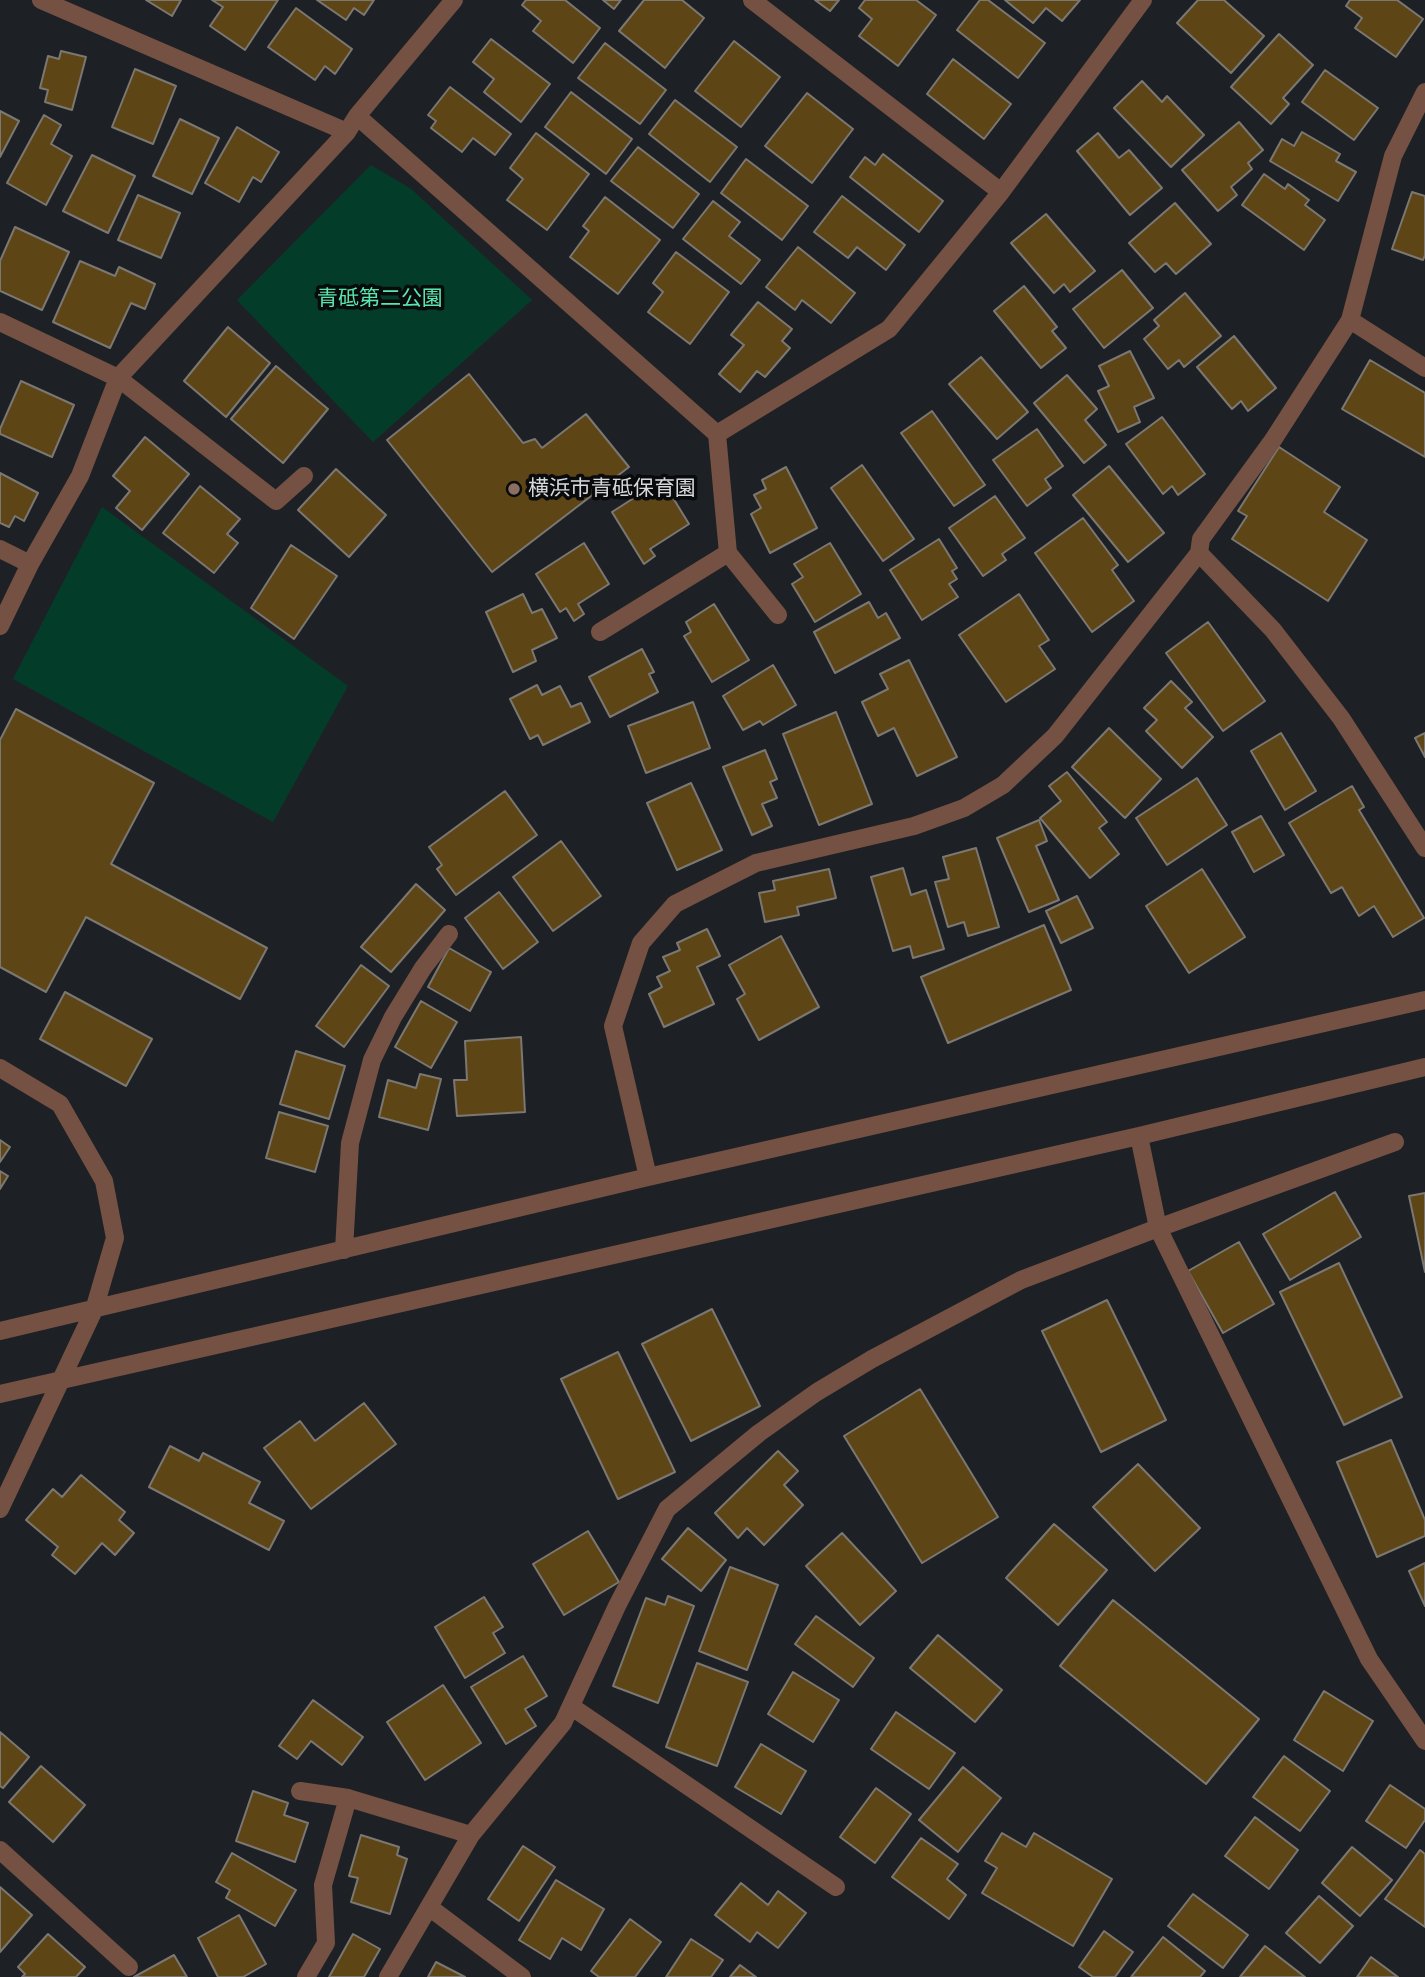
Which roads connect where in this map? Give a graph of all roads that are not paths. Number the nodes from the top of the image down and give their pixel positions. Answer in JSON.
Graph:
{"nodes":[{"id":1,"x":41,"y":0,"type":"edge"},
{"id":2,"x":454,"y":0,"type":"edge"},
{"id":3,"x":752,"y":0,"type":"edge"},
{"id":4,"x":1143,"y":0,"type":"edge"},
{"id":5,"x":1425,"y":92,"type":"edge"},
{"id":6,"x":352,"y":124,"type":"junction"},
{"id":7,"x":1001,"y":192,"type":"junction"},
{"id":8,"x":1350,"y":320,"type":"junction"},
{"id":9,"x":0,"y":323,"type":"edge"},
{"id":10,"x":1425,"y":368,"type":"edge"},
{"id":11,"x":118,"y":377,"type":"junction"},
{"id":12,"x":717,"y":434,"type":"junction"},
{"id":13,"x":304,"y":476,"type":"dead end"},
{"id":14,"x":0,"y":548,"type":"edge"},
{"id":15,"x":728,"y":553,"type":"junction"},
{"id":16,"x":1199,"y":553,"type":"junction"},
{"id":17,"x":30,"y":564,"type":"junction"},
{"id":18,"x":778,"y":615,"type":"dead end"},
{"id":19,"x":0,"y":626,"type":"edge"},
{"id":20,"x":600,"y":632,"type":"dead end"},
{"id":21,"x":1425,"y":848,"type":"edge"},
{"id":22,"x":450,"y":934,"type":"dead end"},
{"id":23,"x":1425,"y":1000,"type":"edge"},
{"id":24,"x":1425,"y":1067,"type":"edge"},
{"id":25,"x":0,"y":1068,"type":"edge"},
{"id":26,"x":1139,"y":1136,"type":"junction"},
{"id":27,"x":1395,"y":1142,"type":"dead end"},
{"id":28,"x":648,"y":1177,"type":"junction"},
{"id":29,"x":1158,"y":1228,"type":"junction"},
{"id":30,"x":344,"y":1250,"type":"junction"},
{"id":31,"x":94,"y":1310,"type":"junction"},
{"id":32,"x":0,"y":1331,"type":"edge"},
{"id":33,"x":62,"y":1380,"type":"junction"},
{"id":34,"x":0,"y":1394,"type":"edge"},
{"id":35,"x":0,"y":1509,"type":"edge"},
{"id":36,"x":572,"y":1707,"type":"junction"},
{"id":37,"x":1425,"y":1741,"type":"edge"},
{"id":38,"x":300,"y":1791,"type":"dead end"},
{"id":39,"x":348,"y":1798,"type":"junction"},
{"id":40,"x":471,"y":1835,"type":"junction"},
{"id":41,"x":0,"y":1850,"type":"edge"},
{"id":42,"x":836,"y":1887,"type":"dead end"},
{"id":43,"x":429,"y":1907,"type":"junction"},
{"id":44,"x":129,"y":1967,"type":"dead end"},
{"id":45,"x":306,"y":1977,"type":"edge"},
{"id":46,"x":388,"y":1977,"type":"edge"},
{"id":47,"x":522,"y":1977,"type":"edge"}],
"edges":[{"from":1,"to":6,"type":"street"},
{"from":2,"to":6,"type":"street"},
{"from":3,"to":7,"type":"street"},
{"from":4,"to":7,"type":"street"},
{"from":5,"to":8,"type":"street"},
{"from":6,"to":11,"type":"street"},
{"from":6,"to":12,"type":"street"},
{"from":7,"to":12,"type":"street"},
{"from":8,"to":10,"type":"street"},
{"from":8,"to":16,"type":"street"},
{"from":9,"to":11,"type":"street"},
{"from":11,"to":13,"type":"street"},
{"from":11,"to":17,"type":"street"},
{"from":12,"to":15,"type":"street"},
{"from":14,"to":17,"type":"street"},
{"from":15,"to":18,"type":"street"},
{"from":15,"to":20,"type":"street"},
{"from":16,"to":21,"type":"street"},
{"from":16,"to":28,"type":"street"},
{"from":17,"to":19,"type":"street"},
{"from":22,"to":30,"type":"street"},
{"from":23,"to":28,"type":"street"},
{"from":24,"to":26,"type":"street"},
{"from":25,"to":31,"type":"street"},
{"from":26,"to":29,"type":"street"},
{"from":26,"to":33,"type":"street"},
{"from":27,"to":29,"type":"street"},
{"from":28,"to":30,"type":"street"},
{"from":29,"to":36,"type":"street"},
{"from":29,"to":37,"type":"street"},
{"from":30,"to":31,"type":"street"},
{"from":31,"to":32,"type":"street"},
{"from":31,"to":33,"type":"street"},
{"from":33,"to":34,"type":"street"},
{"from":33,"to":35,"type":"street"},
{"from":36,"to":40,"type":"street"},
{"from":36,"to":42,"type":"street"},
{"from":38,"to":39,"type":"street"},
{"from":39,"to":40,"type":"street"},
{"from":39,"to":45,"type":"street"},
{"from":40,"to":43,"type":"street"},
{"from":41,"to":44,"type":"street"},
{"from":43,"to":46,"type":"street"},
{"from":43,"to":47,"type":"street"}]}
